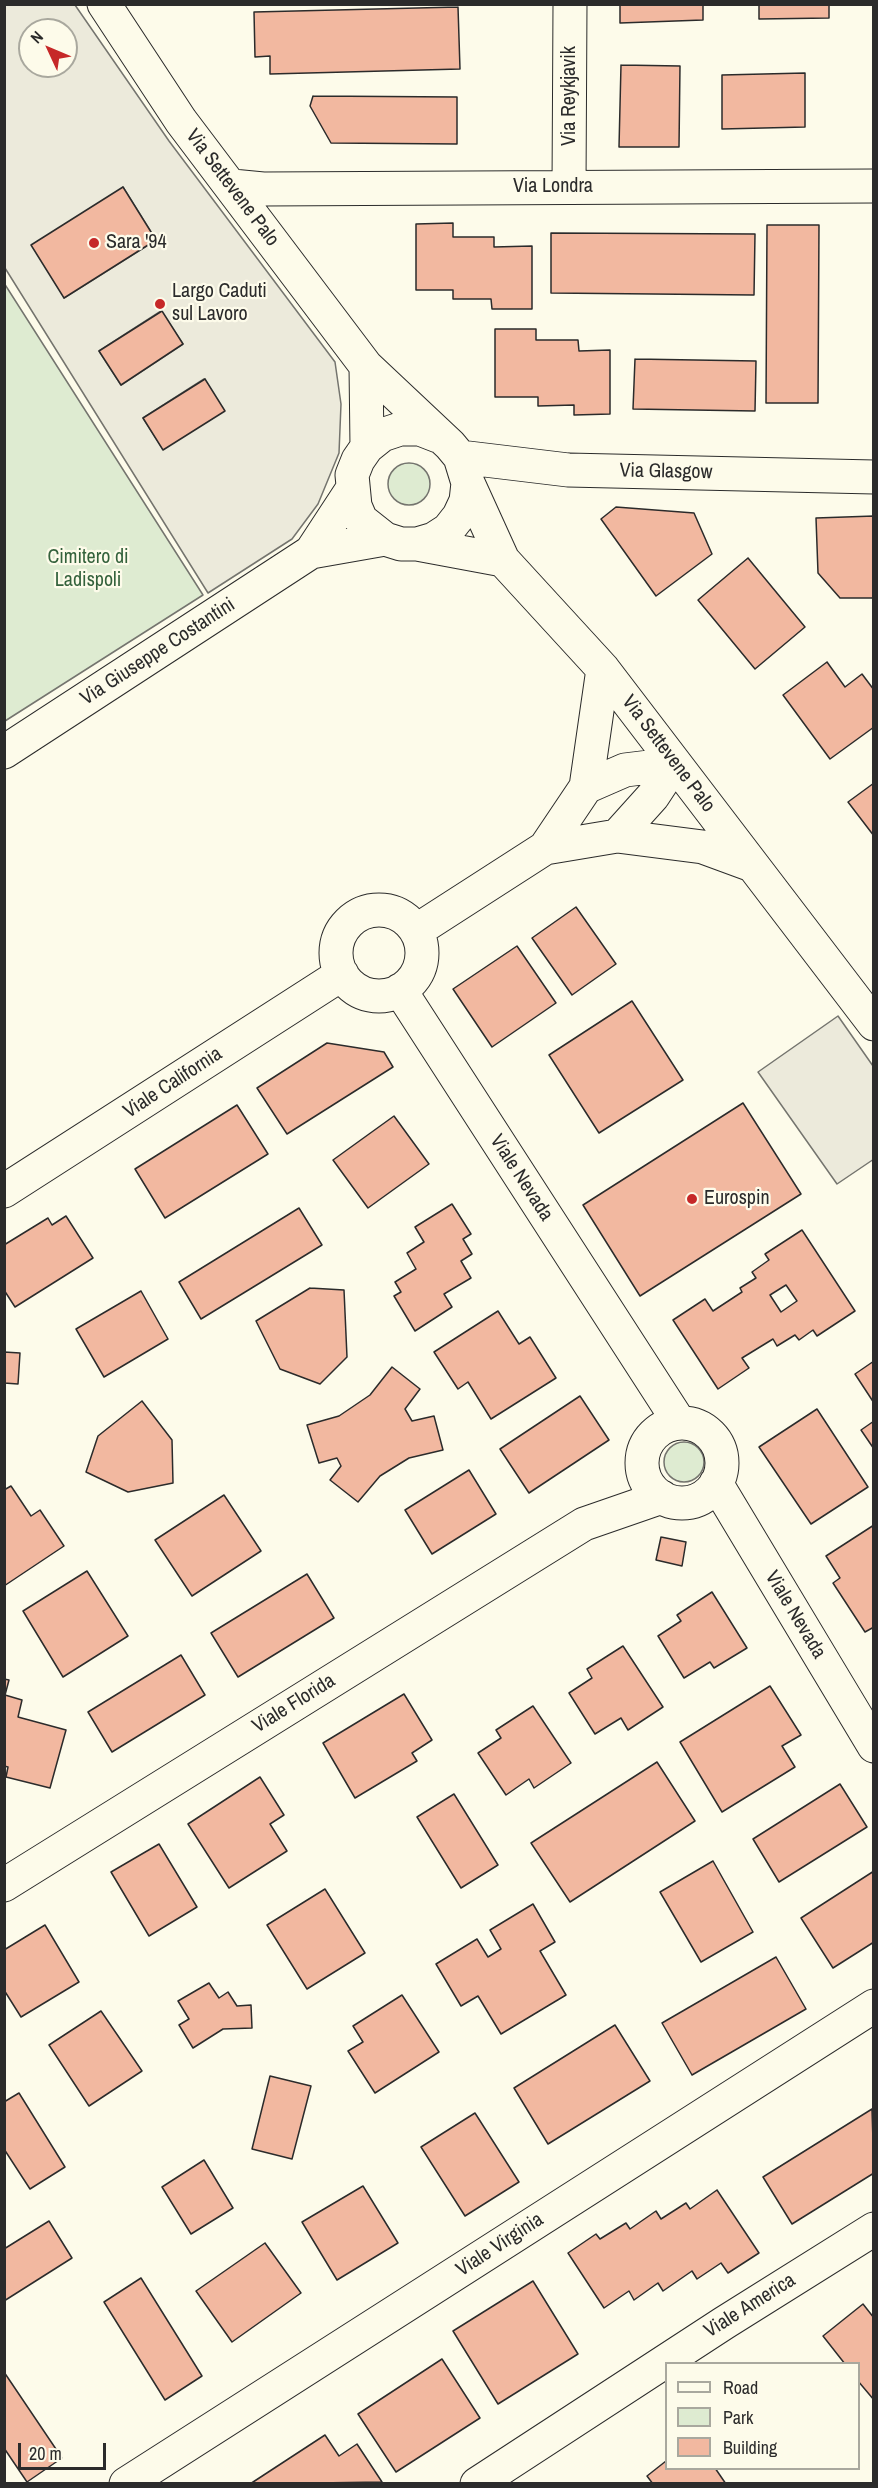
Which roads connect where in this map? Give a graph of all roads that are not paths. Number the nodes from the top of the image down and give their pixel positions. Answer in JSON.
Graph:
{"nodes":[{"id":1,"x":104,"y":4,"type":"edge"},
{"id":2,"x":570,"y":4,"type":"edge"},
{"id":3,"x":232,"y":186,"type":"junction"},
{"id":4,"x":873,"y":186,"type":"edge"},
{"id":5,"x":569,"y":187,"type":"junction"},
{"id":6,"x":366,"y":366,"type":"junction"},
{"id":7,"x":367,"y":447,"type":"junction"},
{"id":8,"x":455,"y":459,"type":"junction"},
{"id":9,"x":873,"y":477,"type":"edge"},
{"id":10,"x":351,"y":491,"type":"junction"},
{"id":11,"x":385,"y":539,"type":"junction"},
{"id":12,"x":417,"y":544,"type":"junction"},
{"id":13,"x":311,"y":552,"type":"junction"},
{"id":14,"x":503,"y":560,"type":"junction"},
{"id":15,"x":603,"y":669,"type":"junction"},
{"id":16,"x":4,"y":752,"type":"edge"},
{"id":17,"x":674,"y":764,"type":"junction"},
{"id":18,"x":586,"y":787,"type":"junction"},
{"id":19,"x":618,"y":836,"type":"junction"},
{"id":20,"x":545,"y":848,"type":"junction"},
{"id":21,"x":752,"y":865,"type":"junction"},
{"id":22,"x":416,"y":931,"type":"junction"},
{"id":23,"x":342,"y":974,"type":"junction"},
{"id":24,"x":400,"y":990,"type":"junction"},
{"id":25,"x":873,"y":1024,"type":"edge"},
{"id":26,"x":4,"y":1191,"type":"edge"},
{"id":27,"x":641,"y":1367,"type":"junction"},
{"id":28,"x":679,"y":1422,"type":"junction"},
{"id":29,"x":646,"y":1449,"type":"junction"},
{"id":30,"x":716,"y":1483,"type":"junction"},
{"id":31,"x":662,"y":1497,"type":"junction"},
{"id":32,"x":585,"y":1524,"type":"junction"},
{"id":33,"x":873,"y":1746,"type":"edge"},
{"id":34,"x":4,"y":1885,"type":"edge"},
{"id":35,"x":873,"y":2006,"type":"edge"},
{"id":36,"x":873,"y":2229,"type":"edge"},
{"id":37,"x":666,"y":2362,"type":"edge"},
{"id":38,"x":665,"y":2363,"type":"edge"},
{"id":39,"x":126,"y":2484,"type":"edge"},
{"id":40,"x":477,"y":2484,"type":"edge"}],
"edges":[{"from":1,"to":3,"type":"street","name":"Via Settevene Palo"},
{"from":2,"to":5,"type":"street","name":"Via Reykjavik"},
{"from":3,"to":5,"type":"street","name":"Via Londra"},
{"from":3,"to":6,"type":"street","name":"Via Settevene Palo"},
{"from":4,"to":5,"type":"street","name":"Via Londra"},
{"from":6,"to":7,"type":"street"},
{"from":6,"to":8,"type":"street","name":"Via Settevene Palo"},
{"from":7,"to":8,"type":"street"},
{"from":7,"to":10,"type":"street"},
{"from":8,"to":9,"type":"street","name":"Via Glasgow"},
{"from":8,"to":12,"type":"street"},
{"from":8,"to":14,"type":"street","name":"Via Settevene Palo"},
{"from":10,"to":11,"type":"street"},
{"from":10,"to":13,"type":"street"},
{"from":11,"to":12,"type":"street"},
{"from":11,"to":13,"type":"street"},
{"from":12,"to":14,"type":"street"},
{"from":13,"to":16,"type":"street","name":"Via Giuseppe Costantini"},
{"from":14,"to":15,"type":"street","name":"Via Settevene Palo"},
{"from":15,"to":17,"type":"street","name":"Via Settevene Palo"},
{"from":15,"to":18,"type":"street"},
{"from":17,"to":18,"type":"street"},
{"from":17,"to":19,"type":"street"},
{"from":17,"to":21,"type":"street","name":"Via Settevene Palo"},
{"from":18,"to":20,"type":"street"},
{"from":19,"to":20,"type":"street"},
{"from":19,"to":21,"type":"street"},
{"from":20,"to":22,"type":"street"},
{"from":21,"to":25,"type":"street","name":"Via Settevene Palo"},
{"from":22,"to":23,"type":"street"},
{"from":22,"to":24,"type":"street"},
{"from":23,"to":24,"type":"street"},
{"from":23,"to":26,"type":"street","name":"Viale California"},
{"from":24,"to":27,"type":"street","name":"Viale Nevada"},
{"from":27,"to":28,"type":"street","name":"Viale Nevada"},
{"from":27,"to":29,"type":"street","name":"Viale Nevada"},
{"from":28,"to":29,"type":"street"},
{"from":28,"to":30,"type":"street"},
{"from":29,"to":31,"type":"street"},
{"from":29,"to":32,"type":"street","name":"Viale Florida"},
{"from":30,"to":31,"type":"street"},
{"from":30,"to":33,"type":"street","name":"Viale Nevada"},
{"from":31,"to":32,"type":"street","name":"Viale Florida"},
{"from":32,"to":34,"type":"street","name":"Viale Florida"},
{"from":35,"to":39,"type":"street","name":"Viale Virginia"},
{"from":36,"to":37,"type":"street","name":"Viale America"},
{"from":38,"to":40,"type":"street","name":"Viale America"}]}
